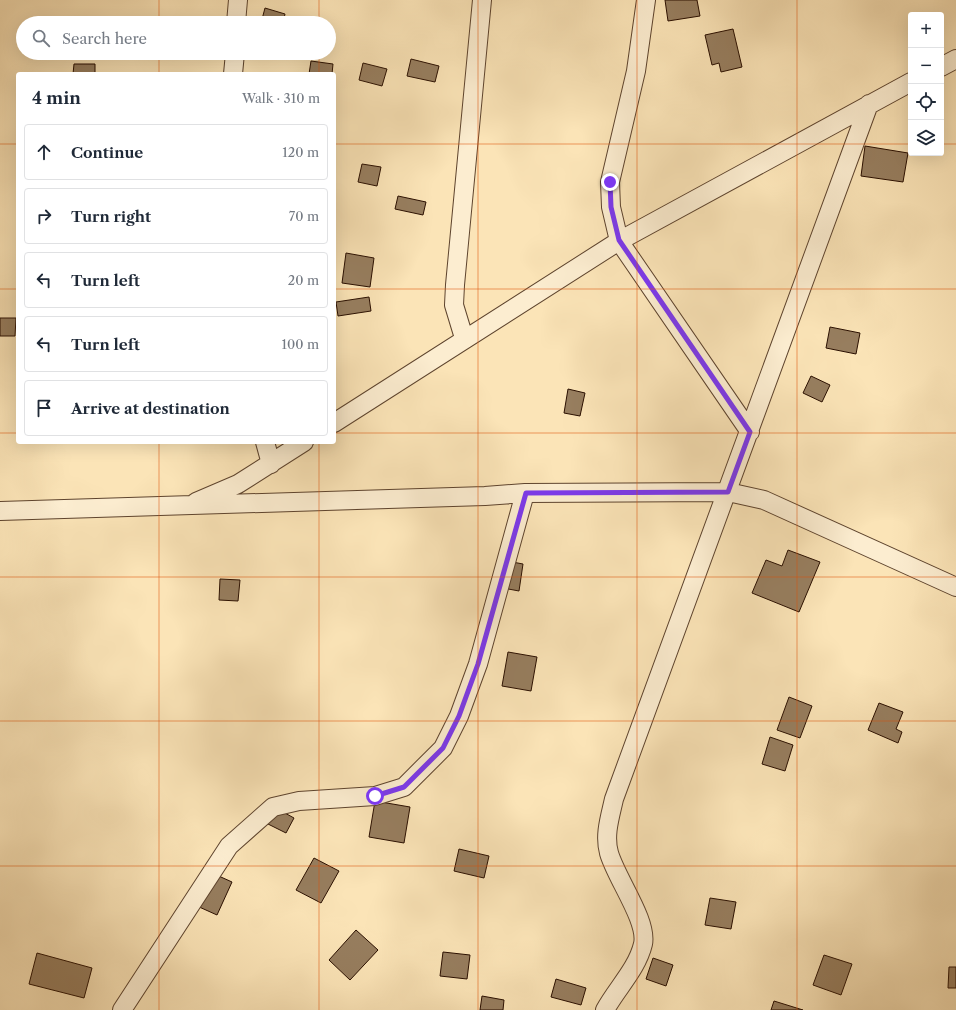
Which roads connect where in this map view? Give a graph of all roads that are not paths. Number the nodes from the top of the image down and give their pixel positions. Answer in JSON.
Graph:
{"nodes":[{"id":1,"x":238,"y":0,"type":"edge"},
{"id":2,"x":482,"y":0,"type":"edge"},
{"id":3,"x":646,"y":0,"type":"edge"},
{"id":4,"x":237,"y":16,"type":"edge"},
{"id":5,"x":956,"y":59,"type":"edge"},
{"id":6,"x":234,"y":60,"type":"edge"},
{"id":7,"x":944,"y":65,"type":"edge"},
{"id":8,"x":233,"y":72,"type":"edge"},
{"id":9,"x":908,"y":84,"type":"edge"},
{"id":10,"x":869,"y":104,"type":"junction"},
{"id":11,"x":619,"y":240,"type":"junction"},
{"id":12,"x":464,"y":338,"type":"junction"},
{"id":13,"x":336,"y":422,"type":"edge"},
{"id":14,"x":750,"y":432,"type":"junction"},
{"id":15,"x":266,"y":444,"type":"edge"},
{"id":16,"x":301,"y":444,"type":"edge"},
{"id":17,"x":271,"y":464,"type":"junction"},
{"id":18,"x":728,"y":492,"type":"junction"},
{"id":19,"x":526,"y":493,"type":"junction"},
{"id":20,"x":186,"y":506,"type":"junction"},
{"id":21,"x":0,"y":511,"type":"edge"},
{"id":22,"x":956,"y":587,"type":"edge"},
{"id":23,"x":122,"y":1010,"type":"edge"},
{"id":24,"x":605,"y":1010,"type":"edge"}],
"edges":[{"from":1,"to":4,"type":"street"},
{"from":2,"to":12,"type":"street"},
{"from":3,"to":11,"type":"street"},
{"from":5,"to":7,"type":"street"},
{"from":6,"to":8,"type":"street"},
{"from":9,"to":10,"type":"street"},
{"from":10,"to":11,"type":"street"},
{"from":10,"to":14,"type":"street"},
{"from":11,"to":12,"type":"street"},
{"from":11,"to":14,"type":"street"},
{"from":12,"to":13,"type":"street"},
{"from":14,"to":18,"type":"street"},
{"from":15,"to":17,"type":"street"},
{"from":16,"to":17,"type":"street"},
{"from":17,"to":20,"type":"street"},
{"from":18,"to":19,"type":"street"},
{"from":18,"to":22,"type":"street"},
{"from":18,"to":24,"type":"street"},
{"from":19,"to":20,"type":"street"},
{"from":19,"to":23,"type":"street"},
{"from":20,"to":21,"type":"street"}]}
